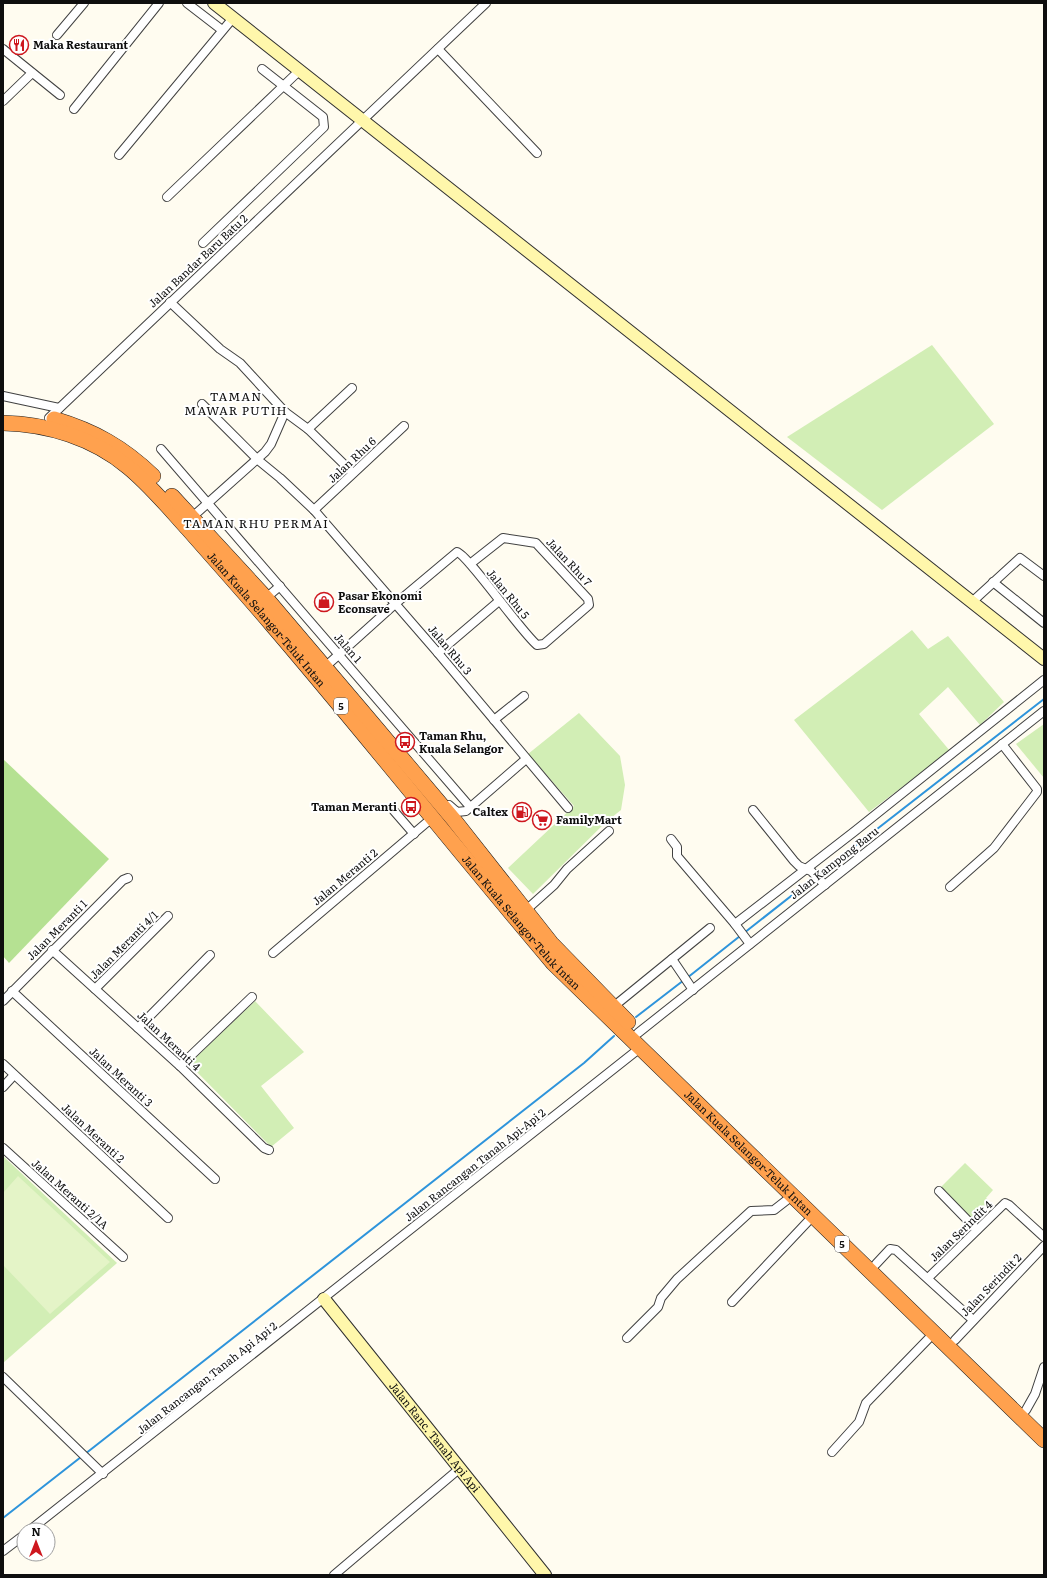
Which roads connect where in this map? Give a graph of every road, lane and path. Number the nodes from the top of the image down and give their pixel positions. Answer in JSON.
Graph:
{"nodes":[{"id":1,"x":84,"y":3,"type":"edge"},
{"id":2,"x":159,"y":3,"type":"edge"},
{"id":3,"x":187,"y":3,"type":"edge"},
{"id":4,"x":214,"y":3,"type":"edge"},
{"id":5,"x":486,"y":3,"type":"edge"},
{"id":6,"x":233,"y":18,"type":"junction"},
{"id":7,"x":222,"y":30,"type":"junction"},
{"id":8,"x":56,"y":35,"type":"dead end"},
{"id":9,"x":3,"y":49,"type":"edge"},
{"id":10,"x":438,"y":49,"type":"junction"},
{"id":11,"x":262,"y":69,"type":"dead end"},
{"id":12,"x":299,"y":71,"type":"junction"},
{"id":13,"x":32,"y":73,"type":"junction"},
{"id":14,"x":284,"y":86,"type":"junction"},
{"id":15,"x":60,"y":95,"type":"dead end"},
{"id":16,"x":3,"y":101,"type":"edge"},
{"id":17,"x":74,"y":109,"type":"dead end"},
{"id":18,"x":363,"y":121,"type":"junction"},
{"id":19,"x":536,"y":153,"type":"dead end"},
{"id":20,"x":119,"y":155,"type":"dead end"},
{"id":21,"x":167,"y":198,"type":"dead end"},
{"id":22,"x":203,"y":243,"type":"dead end"},
{"id":23,"x":170,"y":302,"type":"junction"},
{"id":24,"x":352,"y":388,"type":"dead end"},
{"id":25,"x":3,"y":396,"type":"edge"},
{"id":26,"x":202,"y":404,"type":"dead end"},
{"id":27,"x":286,"y":412,"type":"junction"},
{"id":28,"x":54,"y":413,"type":"junction"},
{"id":29,"x":3,"y":414,"type":"edge"},
{"id":30,"x":3,"y":423,"type":"edge"},
{"id":31,"x":404,"y":426,"type":"dead end"},
{"id":32,"x":308,"y":429,"type":"junction"},
{"id":33,"x":161,"y":449,"type":"dead end"},
{"id":34,"x":258,"y":460,"type":"junction"},
{"id":35,"x":353,"y":473,"type":"junction"},
{"id":36,"x":208,"y":503,"type":"junction"},
{"id":37,"x":314,"y":510,"type":"junction"},
{"id":38,"x":188,"y":521,"type":"junction"},
{"id":39,"x":470,"y":564,"type":"junction"},
{"id":40,"x":1044,"y":576,"type":"edge"},
{"id":41,"x":993,"y":582,"type":"junction"},
{"id":42,"x":280,"y":586,"type":"junction"},
{"id":43,"x":266,"y":598,"type":"junction"},
{"id":44,"x":499,"y":601,"type":"junction"},
{"id":45,"x":973,"y":601,"type":"junction"},
{"id":46,"x":395,"y":604,"type":"junction"},
{"id":47,"x":1044,"y":624,"type":"edge"},
{"id":48,"x":539,"y":646,"type":"joint"},
{"id":49,"x":438,"y":653,"type":"junction"},
{"id":50,"x":338,"y":654,"type":"junction"},
{"id":51,"x":1044,"y":659,"type":"edge"},
{"id":52,"x":325,"y":667,"type":"junction"},
{"id":53,"x":1044,"y":680,"type":"edge"},
{"id":54,"x":524,"y":696,"type":"dead end"},
{"id":55,"x":1044,"y":711,"type":"edge"},
{"id":56,"x":494,"y":720,"type":"junction"},
{"id":57,"x":1002,"y":744,"type":"junction"},
{"id":58,"x":526,"y":759,"type":"junction"},
{"id":59,"x":429,"y":790,"type":"junction"},
{"id":60,"x":568,"y":808,"type":"dead end"},
{"id":61,"x":469,"y":809,"type":"junction"},
{"id":62,"x":753,"y":810,"type":"dead end"},
{"id":63,"x":394,"y":811,"type":"dead end"},
{"id":64,"x":432,"y":818,"type":"junction"},
{"id":65,"x":609,"y":831,"type":"dead end"},
{"id":66,"x":414,"y":834,"type":"junction"},
{"id":67,"x":671,"y":839,"type":"dead end"},
{"id":68,"x":481,"y":855,"type":"junction"},
{"id":69,"x":809,"y":870,"type":"junction"},
{"id":70,"x":128,"y":878,"type":"dead end"},
{"id":71,"x":823,"y":883,"type":"junction"},
{"id":72,"x":950,"y":887,"type":"dead end"},
{"id":73,"x":525,"y":911,"type":"junction"},
{"id":74,"x":168,"y":916,"type":"dead end"},
{"id":75,"x":735,"y":924,"type":"junction"},
{"id":76,"x":710,"y":928,"type":"dead end"},
{"id":77,"x":750,"y":944,"type":"junction"},
{"id":78,"x":52,"y":950,"type":"junction"},
{"id":79,"x":273,"y":954,"type":"dead end"},
{"id":80,"x":210,"y":955,"type":"dead end"},
{"id":81,"x":672,"y":959,"type":"junction"},
{"id":82,"x":690,"y":987,"type":"junction"},
{"id":83,"x":95,"y":989,"type":"junction"},
{"id":84,"x":12,"y":991,"type":"junction"},
{"id":85,"x":252,"y":997,"type":"dead end"},
{"id":86,"x":3,"y":1001,"type":"edge"},
{"id":87,"x":613,"y":1007,"type":"junction"},
{"id":88,"x":138,"y":1028,"type":"junction"},
{"id":89,"x":638,"y":1033,"type":"junction"},
{"id":90,"x":640,"y":1048,"type":"junction"},
{"id":91,"x":3,"y":1064,"type":"edge"},
{"id":92,"x":180,"y":1066,"type":"junction"},
{"id":93,"x":14,"y":1075,"type":"junction"},
{"id":94,"x":3,"y":1086,"type":"edge"},
{"id":95,"x":3,"y":1148,"type":"edge"},
{"id":96,"x":269,"y":1150,"type":"dead end"},
{"id":97,"x":216,"y":1179,"type":"dead end"},
{"id":98,"x":938,"y":1191,"type":"dead end"},
{"id":99,"x":792,"y":1196,"type":"junction"},
{"id":100,"x":813,"y":1216,"type":"junction"},
{"id":101,"x":168,"y":1218,"type":"dead end"},
{"id":102,"x":978,"y":1230,"type":"junction"},
{"id":103,"x":1044,"y":1237,"type":"edge"},
{"id":104,"x":1044,"y":1246,"type":"edge"},
{"id":105,"x":123,"y":1257,"type":"dead end"},
{"id":106,"x":876,"y":1264,"type":"junction"},
{"id":107,"x":928,"y":1278,"type":"junction"},
{"id":108,"x":324,"y":1299,"type":"junction"},
{"id":109,"x":732,"y":1302,"type":"dead end"},
{"id":110,"x":973,"y":1320,"type":"junction"},
{"id":111,"x":934,"y":1333,"type":"junction"},
{"id":112,"x":627,"y":1338,"type":"dead end"},
{"id":113,"x":955,"y":1340,"type":"junction"},
{"id":114,"x":1044,"y":1367,"type":"edge"},
{"id":115,"x":3,"y":1377,"type":"edge"},
{"id":116,"x":1026,"y":1410,"type":"junction"},
{"id":117,"x":1044,"y":1427,"type":"edge"},
{"id":118,"x":1044,"y":1440,"type":"edge"},
{"id":119,"x":832,"y":1452,"type":"dead end"},
{"id":120,"x":459,"y":1469,"type":"junction"},
{"id":121,"x":103,"y":1474,"type":"junction"},
{"id":122,"x":40,"y":1522,"type":"edge"},
{"id":123,"x":16,"y":1541,"type":"edge"},
{"id":124,"x":3,"y":1551,"type":"edge"},
{"id":125,"x":334,"y":1575,"type":"edge"},
{"id":126,"x":545,"y":1575,"type":"edge"}],
"edges":[{"from":1,"to":8,"type":"street"},
{"from":2,"to":17,"type":"street"},
{"from":3,"to":7,"type":"street"},
{"from":4,"to":6,"type":"street"},
{"from":5,"to":10,"type":"street","name":"Jalan Bandar Baru Batu 2"},
{"from":6,"to":7,"type":"street"},
{"from":6,"to":12,"type":"street"},
{"from":7,"to":20,"type":"street"},
{"from":9,"to":13,"type":"street"},
{"from":10,"to":18,"type":"street","name":"Jalan Bandar Baru Batu 2"},
{"from":10,"to":19,"type":"street"},
{"from":11,"to":14,"type":"street"},
{"from":12,"to":14,"type":"street"},
{"from":12,"to":18,"type":"street"},
{"from":13,"to":15,"type":"street"},
{"from":13,"to":16,"type":"street"},
{"from":14,"to":21,"type":"street"},
{"from":14,"to":22,"type":"street"},
{"from":18,"to":23,"type":"street","name":"Jalan Bandar Baru Batu 2"},
{"from":18,"to":45,"type":"street"},
{"from":23,"to":27,"type":"street"},
{"from":23,"to":28,"type":"street","name":"Jalan Bandar Baru Batu 2"},
{"from":24,"to":32,"type":"street"},
{"from":25,"to":28,"type":"street"},
{"from":26,"to":34,"type":"street","name":"Jalan Rhu 3"},
{"from":27,"to":32,"type":"street"},
{"from":27,"to":34,"type":"street"},
{"from":28,"to":29,"type":"highway","name":"Jalan Kuala Selangor-Teluk Intan","number":"5"},
{"from":28,"to":38,"type":"highway","name":"Jalan Kuala Selangor-Teluk Intan","number":"5"},
{"from":30,"to":38,"type":"highway","name":"Jalan Kuala Selangor-Teluk Intan","number":"5"},
{"from":31,"to":35,"type":"street","name":"Jalan Rhu 6"},
{"from":32,"to":35,"type":"street"},
{"from":33,"to":36,"type":"street","name":"Jalan 1"},
{"from":34,"to":36,"type":"street"},
{"from":34,"to":37,"type":"street","name":"Jalan Rhu 3"},
{"from":35,"to":37,"type":"street","name":"Jalan Rhu 6"},
{"from":36,"to":38,"type":"street"},
{"from":36,"to":42,"type":"street","name":"Jalan 1"},
{"from":37,"to":46,"type":"street","name":"Jalan Rhu 3"},
{"from":38,"to":43,"type":"highway","name":"Jalan Kuala Selangor-Teluk Intan","number":"5"},
{"from":38,"to":64,"type":"highway","name":"Jalan Kuala Selangor-Teluk Intan","number":"5"},
{"from":39,"to":44,"type":"street","name":"Jalan Rhu 5"},
{"from":39,"to":46,"type":"street","name":"Jalan Rhu 5"},
{"from":39,"to":48,"type":"street","name":"Jalan Rhu 7"},
{"from":40,"to":41,"type":"street"},
{"from":41,"to":45,"type":"street"},
{"from":41,"to":47,"type":"street"},
{"from":42,"to":43,"type":"street"},
{"from":42,"to":50,"type":"street","name":"Jalan 1"},
{"from":43,"to":52,"type":"highway","name":"Jalan Kuala Selangor-Teluk Intan","number":"5"},
{"from":44,"to":48,"type":"street","name":"Jalan Rhu 5"},
{"from":44,"to":49,"type":"street"},
{"from":45,"to":51,"type":"street"},
{"from":46,"to":49,"type":"street","name":"Jalan Rhu 3"},
{"from":46,"to":50,"type":"street"},
{"from":49,"to":56,"type":"street","name":"Jalan Rhu 3"},
{"from":50,"to":52,"type":"street"},
{"from":50,"to":61,"type":"street","name":"Jalan 1"},
{"from":52,"to":59,"type":"highway","name":"Jalan Kuala Selangor-Teluk Intan","number":"5"},
{"from":53,"to":69,"type":"street"},
{"from":54,"to":56,"type":"street"},
{"from":55,"to":57,"type":"street","name":"Jalan Kampong Baru"},
{"from":56,"to":58,"type":"street","name":"Jalan Rhu 3"},
{"from":57,"to":71,"type":"street","name":"Jalan Kampong Baru"},
{"from":57,"to":72,"type":"street"},
{"from":58,"to":60,"type":"street","name":"Jalan Rhu 3"},
{"from":58,"to":61,"type":"street"},
{"from":59,"to":61,"type":"street"},
{"from":59,"to":68,"type":"highway","name":"Jalan Kuala Selangor-Teluk Intan","number":"5"},
{"from":61,"to":68,"type":"street"},
{"from":62,"to":69,"type":"street"},
{"from":63,"to":66,"type":"street"},
{"from":64,"to":66,"type":"street","name":"Jalan Meranti 2"},
{"from":64,"to":90,"type":"highway","name":"Jalan Kuala Selangor-Teluk Intan","number":"5"},
{"from":65,"to":73,"type":"street"},
{"from":66,"to":79,"type":"street","name":"Jalan Meranti 2"},
{"from":67,"to":75,"type":"street"},
{"from":68,"to":73,"type":"highway","name":"Jalan Kuala Selangor-Teluk Intan","number":"5"},
{"from":69,"to":71,"type":"street"},
{"from":69,"to":75,"type":"street"},
{"from":70,"to":78,"type":"street","name":"Jalan Meranti 1"},
{"from":71,"to":77,"type":"street","name":"Jalan Kampong Baru"},
{"from":73,"to":87,"type":"highway","name":"Jalan Kuala Selangor-Teluk Intan","number":"5"},
{"from":74,"to":83,"type":"street","name":"Jalan Meranti 4/1"},
{"from":75,"to":77,"type":"street"},
{"from":76,"to":81,"type":"street"},
{"from":77,"to":82,"type":"street","name":"Jalan Kampong Baru"},
{"from":78,"to":83,"type":"street","name":"Jalan Meranti 4"},
{"from":78,"to":84,"type":"street","name":"Jalan Meranti 1"},
{"from":80,"to":88,"type":"street"},
{"from":81,"to":82,"type":"street"},
{"from":81,"to":87,"type":"street"},
{"from":82,"to":89,"type":"street","name":"Jalan Kampong Baru"},
{"from":83,"to":88,"type":"street","name":"Jalan Meranti 4"},
{"from":84,"to":86,"type":"street","name":"Jalan Meranti 1"},
{"from":84,"to":97,"type":"street","name":"Jalan Meranti 3"},
{"from":85,"to":92,"type":"street"},
{"from":87,"to":89,"type":"highway","name":"Jalan Kuala Selangor-Teluk Intan","number":"5"},
{"from":88,"to":92,"type":"street","name":"Jalan Meranti 4"},
{"from":89,"to":106,"type":"highway","name":"Jalan Kuala Selangor-Teluk Intan","number":"5"},
{"from":90,"to":99,"type":"highway","name":"Jalan Kuala Selangor-Teluk Intan","number":"5"},
{"from":90,"to":108,"type":"street","name":"Jalan Rancangan Tanah Api-Api 2"},
{"from":91,"to":93,"type":"street","name":"Jalan Meranti 2"},
{"from":92,"to":96,"type":"street","name":"Jalan Meranti 4"},
{"from":93,"to":94,"type":"street"},
{"from":93,"to":101,"type":"street","name":"Jalan Meranti 2"},
{"from":95,"to":105,"type":"street","name":"Jalan Meranti 2/1A"},
{"from":98,"to":102,"type":"street"},
{"from":99,"to":100,"type":"highway","name":"Jalan Kuala Selangor-Teluk Intan","number":"5"},
{"from":99,"to":112,"type":"street"},
{"from":100,"to":109,"type":"street"},
{"from":100,"to":111,"type":"highway","name":"Jalan Kuala Selangor-Teluk Intan","number":"5"},
{"from":102,"to":103,"type":"street","name":"Jalan Serindit 4"},
{"from":102,"to":107,"type":"street","name":"Jalan Serindit 4"},
{"from":104,"to":110,"type":"street","name":"Jalan Serindit 2"},
{"from":106,"to":107,"type":"street"},
{"from":106,"to":113,"type":"highway","name":"Jalan Kuala Selangor-Teluk Intan","number":"5"},
{"from":107,"to":110,"type":"street"},
{"from":108,"to":120,"type":"street","name":"Jalan Ranc. Tanah Api Api"},
{"from":108,"to":121,"type":"street","name":"Jalan Rancangan Tanah Api Api 2"},
{"from":110,"to":113,"type":"street","name":"Jalan Serindit 2"},
{"from":111,"to":118,"type":"highway","name":"Jalan Kuala Selangor-Teluk Intan","number":"5"},
{"from":111,"to":119,"type":"street"},
{"from":113,"to":116,"type":"highway","name":"Jalan Kuala Selangor-Teluk Intan","number":"5"},
{"from":114,"to":116,"type":"street"},
{"from":115,"to":121,"type":"street"},
{"from":116,"to":117,"type":"highway","name":"Jalan Kuala Selangor-Teluk Intan","number":"5"},
{"from":120,"to":125,"type":"street"},
{"from":120,"to":126,"type":"street","name":"Jalan Ranc. Tanah Api Api"},
{"from":121,"to":122,"type":"street"},
{"from":123,"to":124,"type":"street"}]}
